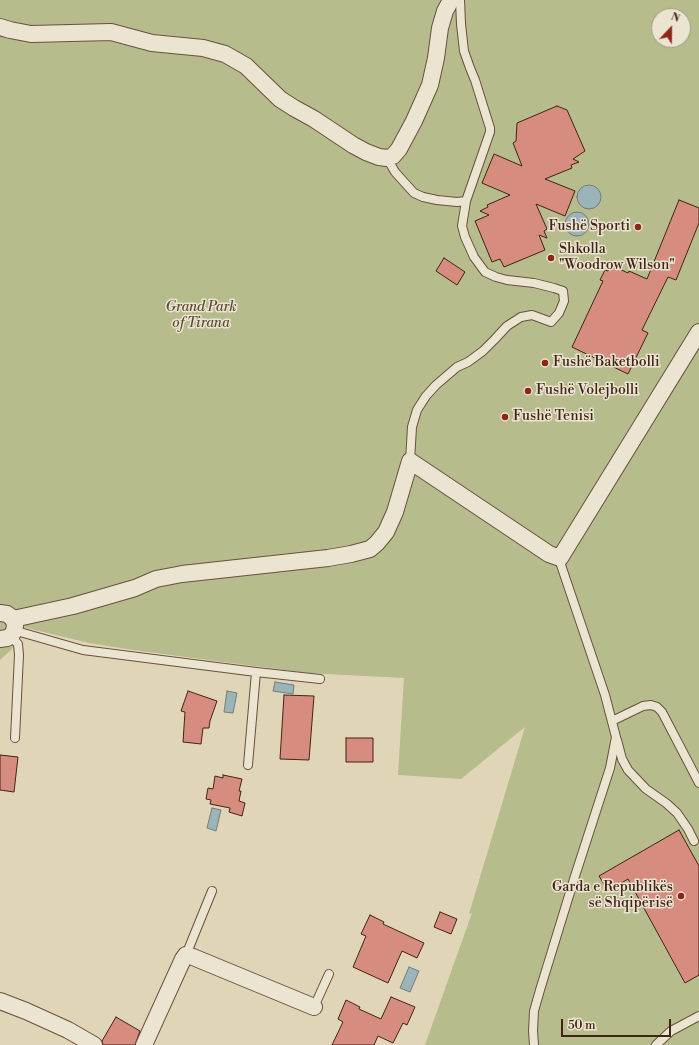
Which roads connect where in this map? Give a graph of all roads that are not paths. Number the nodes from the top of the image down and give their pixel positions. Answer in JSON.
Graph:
{"nodes":[{"id":1,"x":451,"y":0,"type":"edge"},
{"id":2,"x":460,"y":0,"type":"edge"},
{"id":3,"x":0,"y":27,"type":"edge"},
{"id":4,"x":387,"y":158,"type":"junction"},
{"id":5,"x":466,"y":201,"type":"junction"},
{"id":6,"x":699,"y":332,"type":"edge"},
{"id":7,"x":410,"y":461,"type":"junction"},
{"id":8,"x":560,"y":561,"type":"junction"},
{"id":9,"x":8,"y":629,"type":"edge"},
{"id":10,"x":0,"y":651,"type":"edge"},
{"id":11,"x":256,"y":672,"type":"junction"},
{"id":12,"x":320,"y":679,"type":"dead end"},
{"id":13,"x":612,"y":721,"type":"junction"},
{"id":14,"x":616,"y":737,"type":"junction"},
{"id":15,"x":15,"y":738,"type":"dead end"},
{"id":16,"x":248,"y":765,"type":"dead end"},
{"id":17,"x":699,"y":783,"type":"edge"},
{"id":18,"x":694,"y":841,"type":"dead end"},
{"id":19,"x":212,"y":891,"type":"dead end"},
{"id":20,"x":186,"y":955,"type":"junction"},
{"id":21,"x":328,"y":974,"type":"dead end"},
{"id":22,"x":0,"y":1001,"type":"edge"},
{"id":23,"x":314,"y":1007,"type":"joint"},
{"id":24,"x":699,"y":1016,"type":"edge"},
{"id":25,"x":94,"y":1045,"type":"edge"},
{"id":26,"x":144,"y":1045,"type":"edge"},
{"id":27,"x":534,"y":1045,"type":"edge"},
{"id":28,"x":656,"y":1045,"type":"edge"}],
"edges":[{"from":1,"to":4,"type":"street"},
{"from":2,"to":5,"type":"lane"},
{"from":3,"to":4,"type":"street"},
{"from":4,"to":5,"type":"lane"},
{"from":5,"to":7,"type":"lane"},
{"from":6,"to":8,"type":"street"},
{"from":7,"to":8,"type":"street"},
{"from":7,"to":9,"type":"street"},
{"from":8,"to":13,"type":"lane"},
{"from":9,"to":10,"type":"street"},
{"from":9,"to":11,"type":"lane"},
{"from":9,"to":15,"type":"lane"},
{"from":11,"to":12,"type":"lane"},
{"from":11,"to":16,"type":"lane"},
{"from":13,"to":14,"type":"lane"},
{"from":13,"to":17,"type":"lane"},
{"from":14,"to":18,"type":"lane"},
{"from":14,"to":27,"type":"lane"},
{"from":19,"to":20,"type":"lane"},
{"from":20,"to":23,"type":"street"},
{"from":20,"to":26,"type":"street"},
{"from":21,"to":23,"type":"lane"},
{"from":22,"to":25,"type":"street"},
{"from":24,"to":28,"type":"lane"}]}
